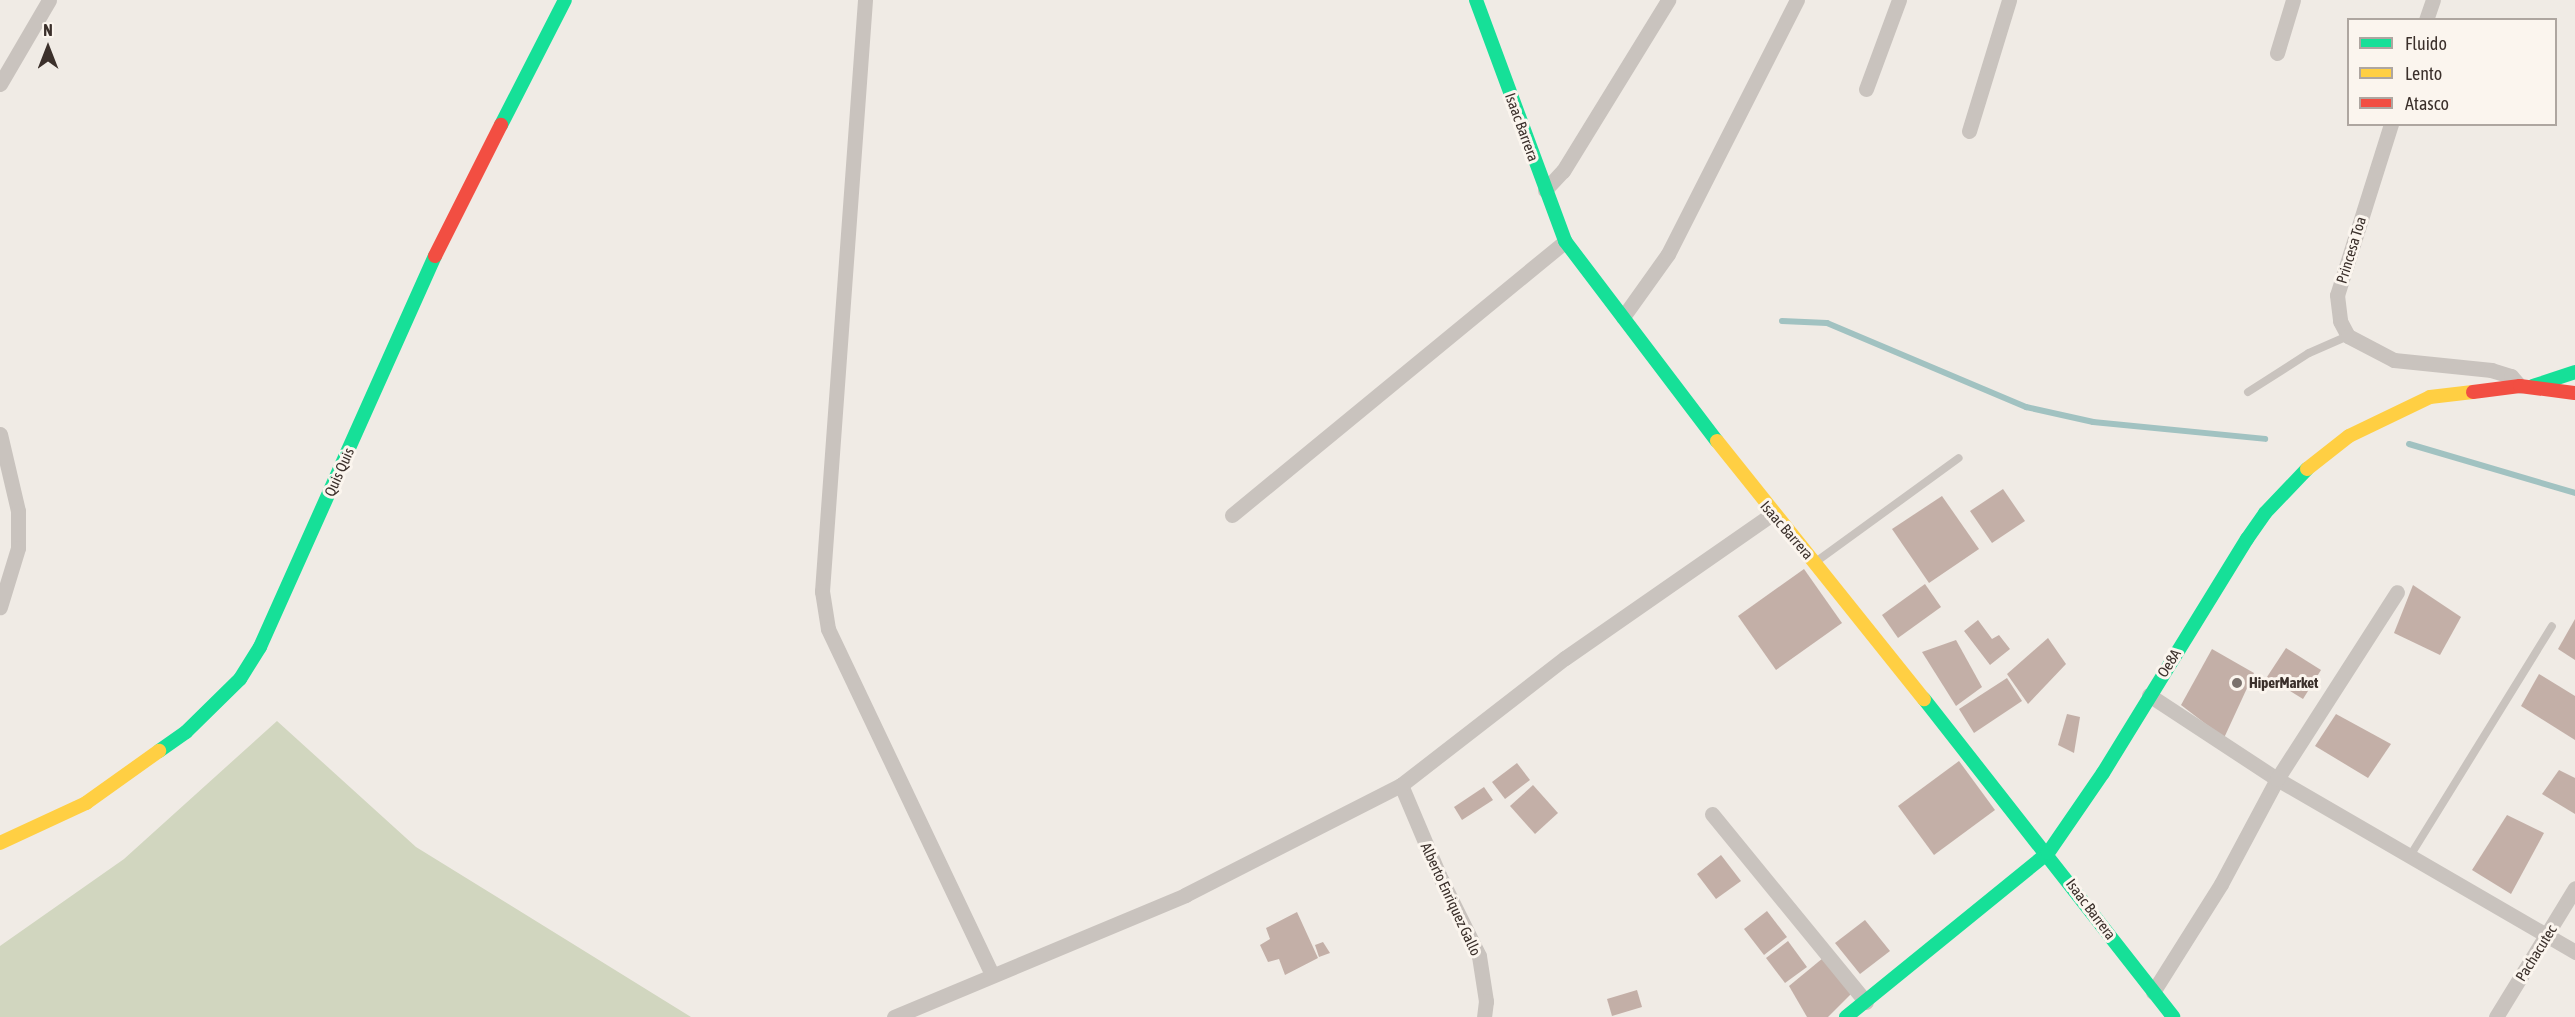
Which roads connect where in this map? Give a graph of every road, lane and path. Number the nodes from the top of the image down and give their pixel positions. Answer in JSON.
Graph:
{"nodes":[{"id":1,"x":49,"y":0,"type":"edge"},
{"id":2,"x":565,"y":0,"type":"edge"},
{"id":3,"x":865,"y":0,"type":"edge"},
{"id":4,"x":1476,"y":0,"type":"edge"},
{"id":5,"x":1668,"y":0,"type":"edge"},
{"id":6,"x":1797,"y":0,"type":"edge"},
{"id":7,"x":1899,"y":0,"type":"edge"},
{"id":8,"x":2009,"y":0,"type":"edge"},
{"id":9,"x":2294,"y":0,"type":"edge"},
{"id":10,"x":2433,"y":0,"type":"edge"},
{"id":11,"x":2427,"y":18,"type":"edge"},
{"id":12,"x":2277,"y":53,"type":"dead end"},
{"id":13,"x":0,"y":84,"type":"edge"},
{"id":14,"x":1866,"y":88,"type":"dead end"},
{"id":15,"x":2390,"y":126,"type":"edge"},
{"id":16,"x":1970,"y":131,"type":"dead end"},
{"id":17,"x":1545,"y":190,"type":"junction"},
{"id":18,"x":1565,"y":241,"type":"junction"},
{"id":19,"x":1623,"y":317,"type":"junction"},
{"id":20,"x":2348,"y":336,"type":"junction"},
{"id":21,"x":2575,"y":372,"type":"edge"},
{"id":22,"x":2526,"y":386,"type":"junction"},
{"id":23,"x":2248,"y":392,"type":"dead end"},
{"id":24,"x":2575,"y":393,"type":"edge"},
{"id":25,"x":0,"y":434,"type":"edge"},
{"id":26,"x":1959,"y":458,"type":"dead end"},
{"id":27,"x":1772,"y":514,"type":"junction"},
{"id":28,"x":1232,"y":515,"type":"dead end"},
{"id":29,"x":1816,"y":562,"type":"junction"},
{"id":30,"x":2397,"y":592,"type":"dead end"},
{"id":31,"x":0,"y":607,"type":"edge"},
{"id":32,"x":2552,"y":626,"type":"dead end"},
{"id":33,"x":2150,"y":695,"type":"junction"},
{"id":34,"x":2277,"y":779,"type":"junction"},
{"id":35,"x":1401,"y":785,"type":"junction"},
{"id":36,"x":1712,"y":814,"type":"dead end"},
{"id":37,"x":0,"y":843,"type":"edge"},
{"id":38,"x":2048,"y":853,"type":"junction"},
{"id":39,"x":2410,"y":855,"type":"junction"},
{"id":40,"x":2575,"y":888,"type":"edge"},
{"id":41,"x":2547,"y":935,"type":"junction"},
{"id":42,"x":2575,"y":952,"type":"edge"},
{"id":43,"x":992,"y":975,"type":"junction"},
{"id":44,"x":2153,"y":992,"type":"junction"},
{"id":45,"x":1866,"y":1002,"type":"junction"},
{"id":46,"x":894,"y":1017,"type":"edge"},
{"id":47,"x":1484,"y":1017,"type":"edge"},
{"id":48,"x":1846,"y":1017,"type":"edge"},
{"id":49,"x":2173,"y":1017,"type":"edge"},
{"id":50,"x":2496,"y":1017,"type":"edge"}],
"edges":[{"from":1,"to":13,"type":"street"},
{"from":2,"to":37,"type":"street","name":"Quis Quis"},
{"from":3,"to":43,"type":"street"},
{"from":4,"to":17,"type":"street","name":"Isaac Barrera"},
{"from":5,"to":17,"type":"street"},
{"from":6,"to":19,"type":"street"},
{"from":7,"to":14,"type":"street"},
{"from":8,"to":16,"type":"street"},
{"from":9,"to":12,"type":"street"},
{"from":10,"to":11,"type":"street"},
{"from":15,"to":20,"type":"street","name":"Princesa Toa"},
{"from":17,"to":18,"type":"street","name":"Isaac Barrera"},
{"from":18,"to":19,"type":"street","name":"Isaac Barrera"},
{"from":18,"to":28,"type":"street"},
{"from":19,"to":27,"type":"street","name":"Isaac Barrera"},
{"from":20,"to":22,"type":"street"},
{"from":20,"to":23,"type":"lane"},
{"from":21,"to":22,"type":"street"},
{"from":22,"to":24,"type":"street"},
{"from":22,"to":33,"type":"street","name":"Oe8A"},
{"from":25,"to":31,"type":"street"},
{"from":26,"to":29,"type":"lane"},
{"from":27,"to":29,"type":"street","name":"Isaac Barrera"},
{"from":27,"to":35,"type":"street"},
{"from":29,"to":38,"type":"street","name":"Isaac Barrera"},
{"from":30,"to":34,"type":"street"},
{"from":32,"to":39,"type":"lane"},
{"from":33,"to":34,"type":"street"},
{"from":33,"to":38,"type":"street","name":"Oe8A"},
{"from":34,"to":39,"type":"street"},
{"from":34,"to":44,"type":"street"},
{"from":35,"to":43,"type":"street"},
{"from":35,"to":47,"type":"street","name":"Alberto Enriquez Gallo"},
{"from":36,"to":45,"type":"street"},
{"from":38,"to":44,"type":"street","name":"Isaac Barrera"},
{"from":38,"to":45,"type":"street","name":"Oe8A"},
{"from":39,"to":41,"type":"street"},
{"from":40,"to":41,"type":"street","name":"Pachacutec"},
{"from":41,"to":42,"type":"street"},
{"from":41,"to":50,"type":"street","name":"Pachacutec"},
{"from":43,"to":46,"type":"street"},
{"from":44,"to":49,"type":"street","name":"Isaac Barrera"},
{"from":45,"to":48,"type":"street","name":"Oe8A"}]}
